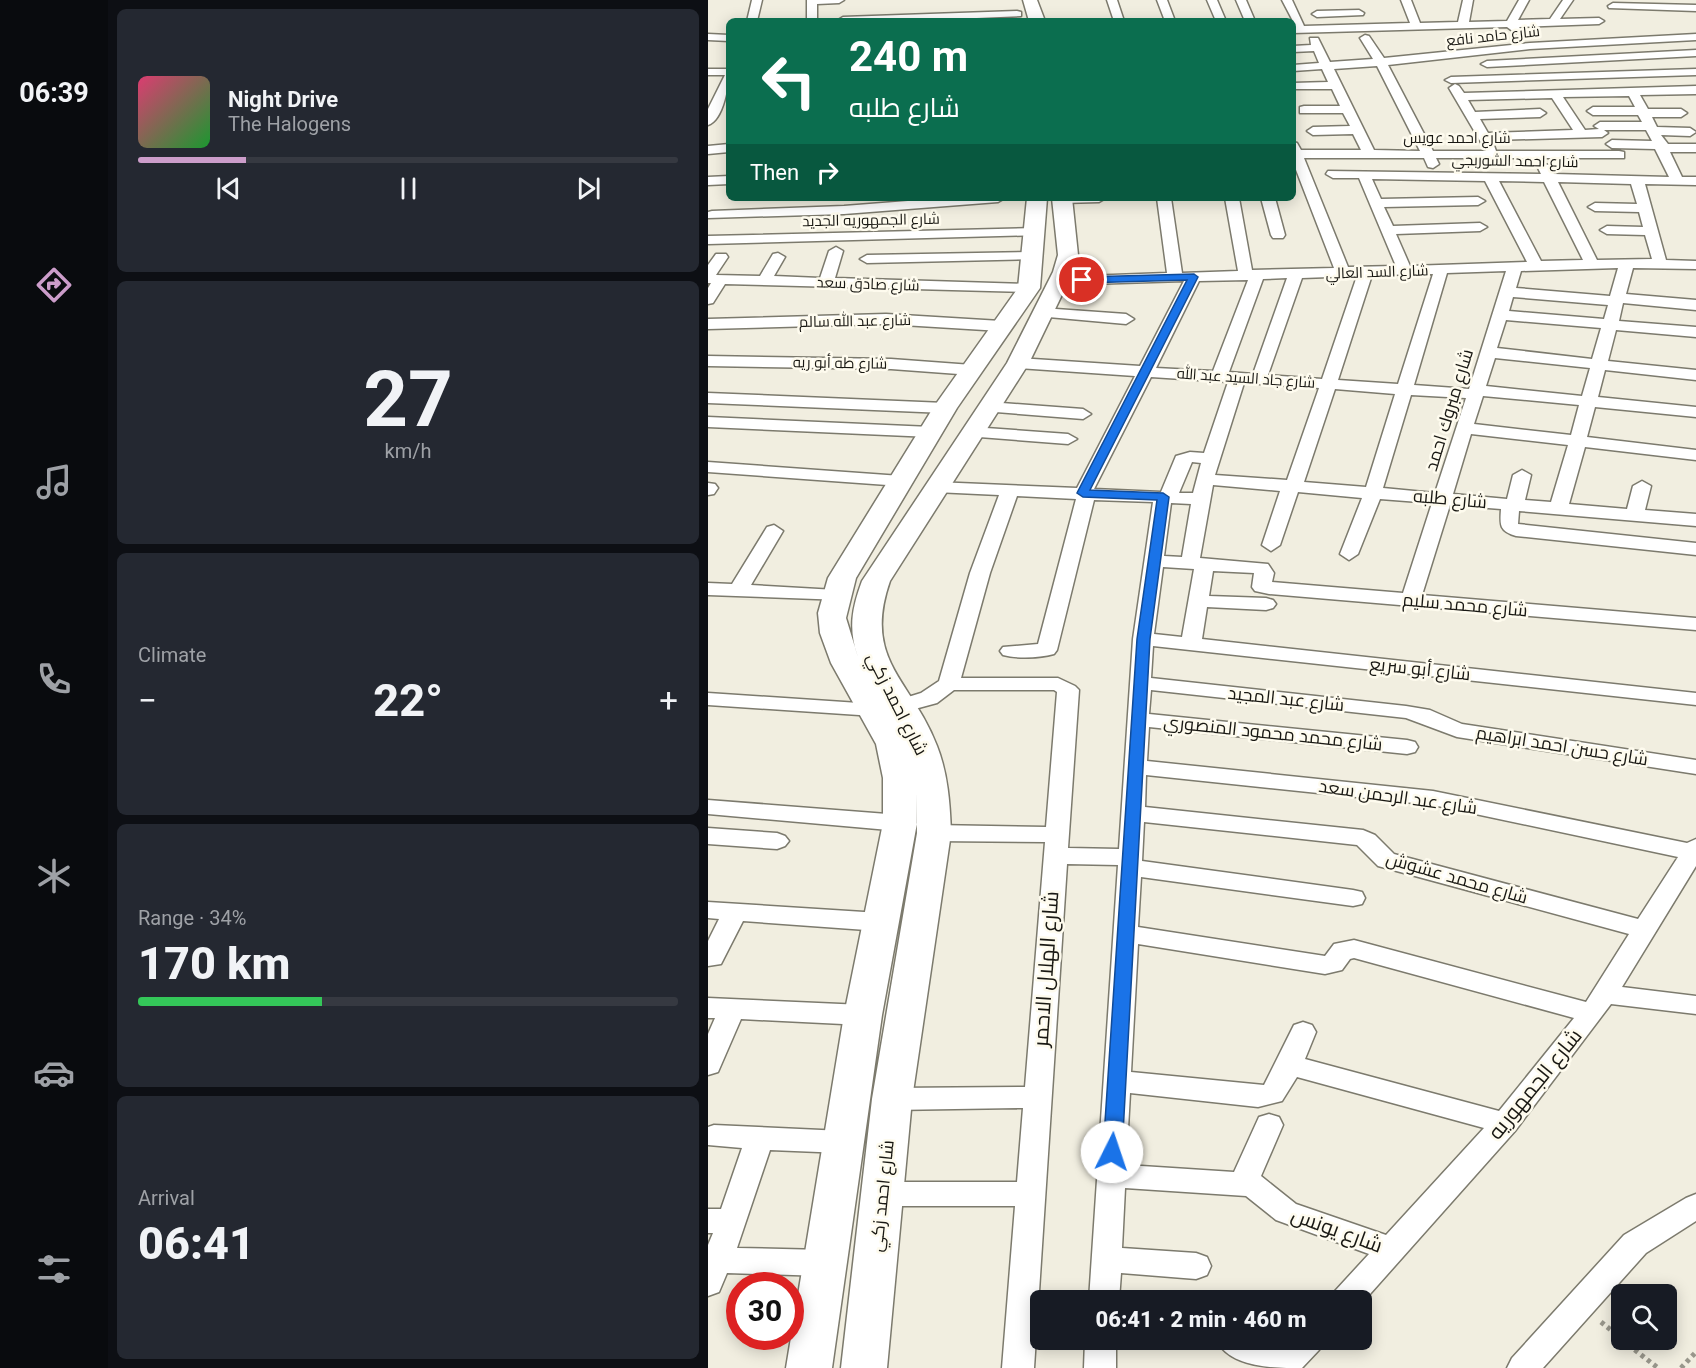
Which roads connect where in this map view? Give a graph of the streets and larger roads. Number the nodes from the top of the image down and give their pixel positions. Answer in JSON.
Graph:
{"nodes":[{"id":1,"x":757,"y":0,"type":"edge"},
{"id":2,"x":839,"y":0,"type":"edge"},
{"id":3,"x":1030,"y":0,"type":"edge"},
{"id":4,"x":1112,"y":0,"type":"edge"},
{"id":5,"x":1162,"y":0,"type":"edge"},
{"id":6,"x":1212,"y":0,"type":"edge"},
{"id":7,"x":1241,"y":0,"type":"edge"},
{"id":8,"x":1287,"y":0,"type":"edge"},
{"id":9,"x":1355,"y":0,"type":"edge"},
{"id":10,"x":1406,"y":0,"type":"edge"},
{"id":11,"x":1468,"y":0,"type":"edge"},
{"id":12,"x":1524,"y":0,"type":"edge"},
{"id":13,"x":1568,"y":0,"type":"edge"},
{"id":14,"x":812,"y":1,"type":"edge"},
{"id":15,"x":1616,"y":3,"type":"edge"},
{"id":16,"x":1640,"y":7,"type":"junction"},
{"id":17,"x":1693,"y":11,"type":"edge"},
{"id":18,"x":1016,"y":12,"type":"edge"},
{"id":19,"x":1359,"y":13,"type":"junction"},
{"id":20,"x":1317,"y":14,"type":"dead end"},
{"id":21,"x":753,"y":18,"type":"edge"},
{"id":22,"x":812,"y":18,"type":"edge"},
{"id":23,"x":886,"y":18,"type":"edge"},
{"id":24,"x":1036,"y":18,"type":"edge"},
{"id":25,"x":1118,"y":18,"type":"edge"},
{"id":26,"x":1169,"y":18,"type":"edge"},
{"id":27,"x":1220,"y":18,"type":"edge"},
{"id":28,"x":1249,"y":18,"type":"edge"},
{"id":29,"x":1293,"y":18,"type":"edge"},
{"id":30,"x":1599,"y":21,"type":"junction"},
{"id":31,"x":1556,"y":22,"type":"junction"},
{"id":32,"x":1510,"y":24,"type":"junction"},
{"id":33,"x":1463,"y":25,"type":"junction"},
{"id":34,"x":1416,"y":26,"type":"junction"},
{"id":35,"x":1297,"y":30,"type":"edge"},
{"id":36,"x":1659,"y":31,"type":"junction"},
{"id":37,"x":1371,"y":33,"type":"junction"},
{"id":38,"x":1519,"y":33,"type":"junction"},
{"id":39,"x":1696,"y":37,"type":"edge"},
{"id":40,"x":708,"y":38,"type":"edge"},
{"id":41,"x":726,"y":38,"type":"edge"},
{"id":42,"x":1296,"y":41,"type":"edge"},
{"id":43,"x":1611,"y":42,"type":"junction"},
{"id":44,"x":1316,"y":44,"type":"junction"},
{"id":45,"x":1568,"y":44,"type":"junction"},
{"id":46,"x":1530,"y":46,"type":"junction"},
{"id":47,"x":1296,"y":48,"type":"edge"},
{"id":48,"x":1696,"y":53,"type":"edge"},
{"id":49,"x":1440,"y":61,"type":"junction"},
{"id":50,"x":1381,"y":62,"type":"junction"},
{"id":51,"x":1327,"y":67,"type":"junction"},
{"id":52,"x":1296,"y":68,"type":"edge"},
{"id":53,"x":708,"y":72,"type":"edge"},
{"id":54,"x":726,"y":72,"type":"edge"},
{"id":55,"x":1696,"y":72,"type":"edge"},
{"id":56,"x":1451,"y":80,"type":"junction"},
{"id":57,"x":726,"y":84,"type":"edge"},
{"id":58,"x":1336,"y":85,"type":"junction"},
{"id":59,"x":1296,"y":86,"type":"edge"},
{"id":60,"x":708,"y":90,"type":"edge"},
{"id":61,"x":723,"y":90,"type":"junction"},
{"id":62,"x":1696,"y":90,"type":"edge"},
{"id":63,"x":1555,"y":94,"type":"junction"},
{"id":64,"x":1635,"y":95,"type":"junction"},
{"id":65,"x":1460,"y":97,"type":"junction"},
{"id":66,"x":1696,"y":98,"type":"edge"},
{"id":67,"x":1348,"y":109,"type":"junction"},
{"id":68,"x":1305,"y":110,"type":"dead end"},
{"id":69,"x":1593,"y":111,"type":"dead end"},
{"id":70,"x":1644,"y":112,"type":"junction"},
{"id":71,"x":1539,"y":113,"type":"dead end"},
{"id":72,"x":1681,"y":113,"type":"dead end"},
{"id":73,"x":1472,"y":116,"type":"junction"},
{"id":74,"x":708,"y":121,"type":"edge"},
{"id":75,"x":1653,"y":128,"type":"junction"},
{"id":76,"x":1358,"y":130,"type":"junction"},
{"id":77,"x":1313,"y":131,"type":"dead end"},
{"id":78,"x":1690,"y":132,"type":"dead end"},
{"id":79,"x":1582,"y":134,"type":"junction"},
{"id":80,"x":1484,"y":137,"type":"junction"},
{"id":81,"x":1662,"y":146,"type":"junction"},
{"id":82,"x":726,"y":148,"type":"edge"},
{"id":83,"x":1695,"y":148,"type":"edge"},
{"id":84,"x":708,"y":150,"type":"edge"},
{"id":85,"x":1296,"y":150,"type":"edge"},
{"id":86,"x":1369,"y":154,"type":"junction"},
{"id":87,"x":1429,"y":154,"type":"junction"},
{"id":88,"x":1296,"y":155,"type":"edge"},
{"id":89,"x":1495,"y":155,"type":"junction"},
{"id":90,"x":1538,"y":155,"type":"junction"},
{"id":91,"x":1333,"y":174,"type":"dead end"},
{"id":92,"x":1364,"y":175,"type":"junction"},
{"id":93,"x":1438,"y":176,"type":"junction"},
{"id":94,"x":1490,"y":177,"type":"junction"},
{"id":95,"x":1549,"y":178,"type":"junction"},
{"id":96,"x":726,"y":180,"type":"edge"},
{"id":97,"x":708,"y":181,"type":"edge"},
{"id":98,"x":1678,"y":181,"type":"junction"},
{"id":99,"x":1696,"y":181,"type":"edge"},
{"id":100,"x":1638,"y":184,"type":"junction"},
{"id":101,"x":1586,"y":187,"type":"dead end"},
{"id":102,"x":726,"y":192,"type":"edge"},
{"id":103,"x":708,"y":194,"type":"edge"},
{"id":104,"x":960,"y":201,"type":"edge"},
{"id":105,"x":1037,"y":201,"type":"edge"},
{"id":106,"x":1062,"y":201,"type":"edge"},
{"id":107,"x":1164,"y":201,"type":"edge"},
{"id":108,"x":1478,"y":201,"type":"dead end"},
{"id":109,"x":1376,"y":203,"type":"junction"},
{"id":110,"x":1270,"y":204,"type":"edge"},
{"id":111,"x":1233,"y":205,"type":"edge"},
{"id":112,"x":1595,"y":207,"type":"dead end"},
{"id":113,"x":1645,"y":208,"type":"junction"},
{"id":114,"x":844,"y":210,"type":"junction"},
{"id":115,"x":712,"y":215,"type":"dead end"},
{"id":116,"x":1480,"y":227,"type":"dead end"},
{"id":117,"x":1388,"y":230,"type":"junction"},
{"id":118,"x":1607,"y":230,"type":"dead end"},
{"id":119,"x":1651,"y":231,"type":"junction"},
{"id":120,"x":934,"y":235,"type":"junction"},
{"id":121,"x":1278,"y":235,"type":"dead end"},
{"id":122,"x":708,"y":240,"type":"edge"},
{"id":123,"x":837,"y":244,"type":"junction"},
{"id":124,"x":1034,"y":244,"type":"junction"},
{"id":125,"x":721,"y":257,"type":"dead end"},
{"id":126,"x":778,"y":257,"type":"dead end"},
{"id":127,"x":929,"y":258,"type":"junction"},
{"id":128,"x":867,"y":259,"type":"dead end"},
{"id":129,"x":1592,"y":264,"type":"junction"},
{"id":130,"x":1660,"y":264,"type":"junction"},
{"id":131,"x":1696,"y":265,"type":"edge"},
{"id":132,"x":1536,"y":266,"type":"junction"},
{"id":133,"x":1515,"y":267,"type":"junction"},
{"id":134,"x":1626,"y":267,"type":"junction"},
{"id":135,"x":1442,"y":270,"type":"junction"},
{"id":136,"x":1405,"y":271,"type":"junction"},
{"id":137,"x":1366,"y":272,"type":"junction"},
{"id":138,"x":1342,"y":273,"type":"junction"},
{"id":139,"x":1296,"y":274,"type":"junction"},
{"id":140,"x":1252,"y":275,"type":"junction"},
{"id":141,"x":1194,"y":277,"type":"junction"},
{"id":142,"x":712,"y":278,"type":"edge"},
{"id":143,"x":1175,"y":278,"type":"junction"},
{"id":144,"x":1696,"y":278,"type":"edge"},
{"id":145,"x":764,"y":281,"type":"junction"},
{"id":146,"x":826,"y":283,"type":"junction"},
{"id":147,"x":922,"y":286,"type":"junction"},
{"id":148,"x":1507,"y":292,"type":"junction"},
{"id":149,"x":1043,"y":294,"type":"junction"},
{"id":150,"x":708,"y":300,"type":"edge"},
{"id":151,"x":1617,"y":300,"type":"junction"},
{"id":152,"x":1696,"y":305,"type":"edge"},
{"id":153,"x":1499,"y":315,"type":"junction"},
{"id":154,"x":1126,"y":319,"type":"dead end"},
{"id":155,"x":708,"y":324,"type":"edge"},
{"id":156,"x":1610,"y":325,"type":"junction"},
{"id":157,"x":1001,"y":326,"type":"junction"},
{"id":158,"x":1696,"y":332,"type":"edge"},
{"id":159,"x":1487,"y":352,"type":"junction"},
{"id":160,"x":708,"y":361,"type":"edge"},
{"id":161,"x":1018,"y":363,"type":"junction"},
{"id":162,"x":1599,"y":364,"type":"junction"},
{"id":163,"x":972,"y":370,"type":"junction"},
{"id":164,"x":1145,"y":371,"type":"junction"},
{"id":165,"x":1696,"y":375,"type":"edge"},
{"id":166,"x":1219,"y":376,"type":"junction"},
{"id":167,"x":1237,"y":378,"type":"junction"},
{"id":168,"x":1259,"y":379,"type":"junction"},
{"id":169,"x":1328,"y":384,"type":"junction"},
{"id":170,"x":1405,"y":389,"type":"junction"},
{"id":171,"x":1475,"y":392,"type":"junction"},
{"id":172,"x":708,"y":398,"type":"edge"},
{"id":173,"x":1589,"y":402,"type":"junction"},
{"id":174,"x":1696,"y":412,"type":"edge"},
{"id":175,"x":1083,"y":414,"type":"dead end"},
{"id":176,"x":980,"y":419,"type":"junction"},
{"id":177,"x":938,"y":420,"type":"junction"},
{"id":178,"x":708,"y":422,"type":"edge"},
{"id":179,"x":1464,"y":428,"type":"junction"},
{"id":180,"x":1068,"y":440,"type":"dead end"},
{"id":181,"x":1578,"y":441,"type":"junction"},
{"id":182,"x":1696,"y":455,"type":"edge"},
{"id":183,"x":1211,"y":459,"type":"junction"},
{"id":184,"x":708,"y":467,"type":"edge"},
{"id":185,"x":1522,"y":476,"type":"dead end"},
{"id":186,"x":1205,"y":479,"type":"junction"},
{"id":187,"x":902,"y":481,"type":"junction"},
{"id":188,"x":1292,"y":486,"type":"junction"},
{"id":189,"x":1642,"y":486,"type":"dead end"},
{"id":190,"x":935,"y":487,"type":"junction"},
{"id":191,"x":1010,"y":490,"type":"junction"},
{"id":192,"x":1085,"y":493,"type":"junction"},
{"id":193,"x":1373,"y":493,"type":"junction"},
{"id":194,"x":1166,"y":497,"type":"junction"},
{"id":195,"x":1201,"y":499,"type":"junction"},
{"id":196,"x":1441,"y":499,"type":"junction"},
{"id":197,"x":1513,"y":505,"type":"junction"},
{"id":198,"x":1559,"y":508,"type":"junction"},
{"id":199,"x":1635,"y":515,"type":"junction"},
{"id":200,"x":1696,"y":520,"type":"edge"},
{"id":201,"x":774,"y":531,"type":"dead end"},
{"id":202,"x":1271,"y":545,"type":"dead end"},
{"id":203,"x":1696,"y":549,"type":"edge"},
{"id":204,"x":1349,"y":554,"type":"dead end"},
{"id":205,"x":1154,"y":561,"type":"junction"},
{"id":206,"x":1197,"y":564,"type":"junction"},
{"id":207,"x":708,"y":590,"type":"edge"},
{"id":208,"x":738,"y":590,"type":"junction"},
{"id":209,"x":836,"y":596,"type":"junction"},
{"id":210,"x":1411,"y":600,"type":"junction"},
{"id":211,"x":1198,"y":601,"type":"junction"},
{"id":212,"x":1266,"y":604,"type":"dead end"},
{"id":213,"x":1696,"y":624,"type":"edge"},
{"id":214,"x":1143,"y":639,"type":"junction"},
{"id":215,"x":1191,"y":644,"type":"junction"},
{"id":216,"x":1010,"y":651,"type":"dead end"},
{"id":217,"x":1141,"y":683,"type":"junction"},
{"id":218,"x":950,"y":684,"type":"junction"},
{"id":219,"x":708,"y":699,"type":"edge"},
{"id":220,"x":1696,"y":699,"type":"edge"},
{"id":221,"x":883,"y":701,"type":"junction"},
{"id":222,"x":1138,"y":718,"type":"junction"},
{"id":223,"x":1430,"y":718,"type":"joint"},
{"id":224,"x":1407,"y":747,"type":"dead end"},
{"id":225,"x":1136,"y":767,"type":"junction"},
{"id":226,"x":1696,"y":767,"type":"edge"},
{"id":227,"x":714,"y":808,"type":"edge"},
{"id":228,"x":1133,"y":813,"type":"junction"},
{"id":229,"x":900,"y":824,"type":"junction"},
{"id":230,"x":708,"y":829,"type":"edge"},
{"id":231,"x":934,"y":833,"type":"junction"},
{"id":232,"x":708,"y":836,"type":"edge"},
{"id":233,"x":777,"y":840,"type":"dead end"},
{"id":234,"x":1055,"y":845,"type":"junction"},
{"id":235,"x":1691,"y":861,"type":"edge"},
{"id":236,"x":1130,"y":862,"type":"junction"},
{"id":237,"x":1353,"y":898,"type":"dead end"},
{"id":238,"x":708,"y":910,"type":"edge"},
{"id":239,"x":735,"y":912,"type":"junction"},
{"id":240,"x":880,"y":922,"type":"junction"},
{"id":241,"x":1645,"y":930,"type":"junction"},
{"id":242,"x":1126,"y":934,"type":"junction"},
{"id":243,"x":712,"y":958,"type":"dead end"},
{"id":244,"x":1598,"y":1004,"type":"junction"},
{"id":245,"x":1696,"y":1005,"type":"edge"},
{"id":246,"x":720,"y":1009,"type":"edge"},
{"id":247,"x":863,"y":1015,"type":"junction"},
{"id":248,"x":1303,"y":1032,"type":"dead end"},
{"id":249,"x":709,"y":1061,"type":"edge"},
{"id":250,"x":1289,"y":1065,"type":"junction"},
{"id":251,"x":1117,"y":1082,"type":"junction"},
{"id":252,"x":1037,"y":1097,"type":"junction"},
{"id":253,"x":892,"y":1099,"type":"junction"},
{"id":254,"x":1506,"y":1123,"type":"junction"},
{"id":255,"x":1269,"y":1125,"type":"dead end"},
{"id":256,"x":714,"y":1136,"type":"dead end"},
{"id":257,"x":759,"y":1139,"type":"junction"},
{"id":258,"x":843,"y":1142,"type":"junction"},
{"id":259,"x":1111,"y":1175,"type":"junction"},
{"id":260,"x":1244,"y":1183,"type":"junction"},
{"id":261,"x":883,"y":1194,"type":"junction"},
{"id":262,"x":1030,"y":1194,"type":"junction"},
{"id":263,"x":1696,"y":1206,"type":"edge"},
{"id":264,"x":720,"y":1222,"type":"edge"},
{"id":265,"x":1393,"y":1250,"type":"junction"},
{"id":266,"x":1106,"y":1260,"type":"junction"},
{"id":267,"x":824,"y":1263,"type":"junction"},
{"id":268,"x":1196,"y":1266,"type":"dead end"},
{"id":269,"x":713,"y":1271,"type":"edge"},
{"id":270,"x":1104,"y":1290,"type":"edge"},
{"id":271,"x":1355,"y":1290,"type":"edge"},
{"id":272,"x":1101,"y":1350,"type":"edge"},
{"id":273,"x":1251,"y":1350,"type":"edge"},
{"id":274,"x":1298,"y":1350,"type":"edge"},
{"id":275,"x":1282,"y":1367,"type":"edge"},
{"id":276,"x":809,"y":1368,"type":"edge"},
{"id":277,"x":864,"y":1368,"type":"edge"},
{"id":278,"x":1018,"y":1368,"type":"edge"},
{"id":279,"x":1100,"y":1368,"type":"edge"},
{"id":280,"x":1523,"y":1368,"type":"edge"}],
"edges":[{"from":1,"to":21,"type":"street"},
{"from":2,"to":14,"type":"street"},
{"from":3,"to":24,"type":"street"},
{"from":4,"to":25,"type":"street"},
{"from":5,"to":26,"type":"street"},
{"from":6,"to":27,"type":"street"},
{"from":7,"to":28,"type":"street"},
{"from":8,"to":29,"type":"street"},
{"from":9,"to":19,"type":"street"},
{"from":10,"to":34,"type":"street"},
{"from":11,"to":33,"type":"street"},
{"from":12,"to":32,"type":"street"},
{"from":13,"to":31,"type":"street"},
{"from":14,"to":22,"type":"street"},
{"from":15,"to":16,"type":"street"},
{"from":15,"to":30,"type":"street"},
{"from":16,"to":17,"type":"street"},
{"from":16,"to":36,"type":"street"},
{"from":18,"to":23,"type":"street"},
{"from":19,"to":20,"type":"street"},
{"from":19,"to":37,"type":"street"},
{"from":30,"to":31,"type":"street"},
{"from":30,"to":43,"type":"street"},
{"from":31,"to":32,"type":"street"},
{"from":31,"to":45,"type":"street"},
{"from":32,"to":33,"type":"street"},
{"from":32,"to":38,"type":"street"},
{"from":33,"to":34,"type":"street"},
{"from":34,"to":37,"type":"street"},
{"from":35,"to":37,"type":"street"},
{"from":36,"to":39,"type":"street","name":"شارع حامد نافع"},
{"from":36,"to":43,"type":"street","name":"شارع حامد نافع"},
{"from":37,"to":38,"type":"street"},
{"from":37,"to":44,"type":"street"},
{"from":37,"to":50,"type":"street"},
{"from":38,"to":46,"type":"street"},
{"from":40,"to":41,"type":"street"},
{"from":42,"to":44,"type":"street"},
{"from":43,"to":45,"type":"street","name":"شارع حامد نافع"},
{"from":44,"to":47,"type":"street"},
{"from":44,"to":51,"type":"street"},
{"from":45,"to":46,"type":"street","name":"شارع حامد نافع"},
{"from":46,"to":49,"type":"street","name":"شارع حامد نافع"},
{"from":48,"to":49,"type":"street"},
{"from":49,"to":50,"type":"street","name":"شارع حامد نافع"},
{"from":49,"to":56,"type":"street"},
{"from":50,"to":51,"type":"street","name":"شارع حامد نافع"},
{"from":50,"to":87,"type":"street"},
{"from":51,"to":52,"type":"street","name":"شارع حامد نافع"},
{"from":51,"to":58,"type":"street"},
{"from":53,"to":54,"type":"street"},
{"from":55,"to":56,"type":"street"},
{"from":56,"to":65,"type":"street"},
{"from":57,"to":61,"type":"street"},
{"from":58,"to":59,"type":"street"},
{"from":58,"to":67,"type":"street"},
{"from":60,"to":61,"type":"street"},
{"from":61,"to":74,"type":"street"},
{"from":62,"to":64,"type":"street"},
{"from":63,"to":64,"type":"street"},
{"from":63,"to":65,"type":"street"},
{"from":63,"to":79,"type":"street"},
{"from":64,"to":66,"type":"street"},
{"from":64,"to":70,"type":"street"},
{"from":65,"to":73,"type":"street"},
{"from":67,"to":68,"type":"street"},
{"from":67,"to":76,"type":"street"},
{"from":69,"to":70,"type":"street"},
{"from":70,"to":72,"type":"street"},
{"from":70,"to":75,"type":"street"},
{"from":71,"to":73,"type":"street"},
{"from":73,"to":80,"type":"street"},
{"from":75,"to":78,"type":"street"},
{"from":75,"to":79,"type":"street"},
{"from":75,"to":81,"type":"street"},
{"from":76,"to":77,"type":"street"},
{"from":76,"to":86,"type":"street"},
{"from":79,"to":80,"type":"street"},
{"from":80,"to":89,"type":"street"},
{"from":81,"to":83,"type":"street","name":"شارع احمد عويس"},
{"from":81,"to":90,"type":"street","name":"شارع احمد عويس"},
{"from":81,"to":98,"type":"street"},
{"from":82,"to":84,"type":"street"},
{"from":85,"to":86,"type":"street","name":"شارع احمد عويس"},
{"from":86,"to":87,"type":"street","name":"شارع احمد عويس"},
{"from":87,"to":89,"type":"street","name":"شارع احمد عويس"},
{"from":87,"to":93,"type":"street"},
{"from":88,"to":138,"type":"street"},
{"from":89,"to":90,"type":"street","name":"شارع احمد عويس"},
{"from":90,"to":95,"type":"street"},
{"from":91,"to":92,"type":"street","name":"شارع احمد الشوربجي"},
{"from":92,"to":93,"type":"street","name":"شارع احمد الشوربجي"},
{"from":92,"to":109,"type":"street"},
{"from":93,"to":94,"type":"street","name":"شارع احمد الشوربجي"},
{"from":94,"to":95,"type":"street","name":"شارع احمد الشوربجي"},
{"from":94,"to":132,"type":"street"},
{"from":95,"to":100,"type":"street","name":"شارع احمد الشوربجي"},
{"from":95,"to":129,"type":"street"},
{"from":96,"to":97,"type":"street"},
{"from":98,"to":99,"type":"street","name":"شارع احمد الشوربجي"},
{"from":98,"to":100,"type":"street","name":"شارع احمد الشوربجي"},
{"from":100,"to":101,"type":"street"},
{"from":100,"to":113,"type":"street"},
{"from":102,"to":103,"type":"street"},
{"from":104,"to":114,"type":"street"},
{"from":105,"to":124,"type":"street","name":"شارع احمد زكي"},
{"from":106,"to":149,"type":"street","name":"شارع احمد زكي"},
{"from":107,"to":143,"type":"street"},
{"from":108,"to":109,"type":"street"},
{"from":109,"to":117,"type":"street"},
{"from":110,"to":111,"type":"street"},
{"from":110,"to":121,"type":"street"},
{"from":111,"to":140,"type":"street"},
{"from":112,"to":113,"type":"street"},
{"from":113,"to":119,"type":"street"},
{"from":114,"to":115,"type":"street"},
{"from":114,"to":123,"type":"street"},
{"from":116,"to":117,"type":"street"},
{"from":117,"to":136,"type":"street"},
{"from":118,"to":119,"type":"street"},
{"from":119,"to":130,"type":"street"},
{"from":120,"to":123,"type":"street","name":"شارع الجمهوريه الجديد"},
{"from":120,"to":124,"type":"street","name":"شارع الجمهوريه الجديد"},
{"from":120,"to":127,"type":"street"},
{"from":122,"to":123,"type":"street","name":"شارع الجمهوريه الجديد"},
{"from":123,"to":146,"type":"street"},
{"from":124,"to":127,"type":"street"},
{"from":124,"to":149,"type":"street","name":"شارع احمد زكي"},
{"from":125,"to":142,"type":"street"},
{"from":126,"to":145,"type":"street"},
{"from":127,"to":128,"type":"street"},
{"from":127,"to":147,"type":"street"},
{"from":129,"to":132,"type":"street","name":"شارع السد العالي"},
{"from":129,"to":134,"type":"street","name":"شارع السد العالي"},
{"from":130,"to":131,"type":"street","name":"شارع السد العالي"},
{"from":130,"to":134,"type":"street","name":"شارع السد العالي"},
{"from":132,"to":133,"type":"street","name":"شارع السد العالي"},
{"from":133,"to":135,"type":"street","name":"شارع السد العالي"},
{"from":133,"to":148,"type":"street","name":"شارع مبروك احمد"},
{"from":134,"to":144,"type":"street"},
{"from":134,"to":151,"type":"street"},
{"from":135,"to":136,"type":"street","name":"شارع السد العالي"},
{"from":135,"to":170,"type":"street"},
{"from":136,"to":137,"type":"street","name":"شارع السد العالي"},
{"from":137,"to":138,"type":"street","name":"شارع السد العالي"},
{"from":137,"to":169,"type":"street"},
{"from":138,"to":139,"type":"street","name":"شارع السد العالي"},
{"from":139,"to":140,"type":"street","name":"شارع السد العالي"},
{"from":139,"to":168,"type":"street"},
{"from":140,"to":141,"type":"street","name":"شارع السد العالي"},
{"from":140,"to":166,"type":"street"},
{"from":141,"to":143,"type":"street","name":"شارع السد العالي"},
{"from":141,"to":164,"type":"street"},
{"from":142,"to":145,"type":"street","name":"شارع صادق سعد"},
{"from":142,"to":150,"type":"street"},
{"from":143,"to":149,"type":"street","name":"شارع السد العالي"},
{"from":145,"to":146,"type":"street","name":"شارع صادق سعد"},
{"from":146,"to":147,"type":"street","name":"شارع صادق سعد"},
{"from":147,"to":149,"type":"street","name":"شارع صادق سعد"},
{"from":148,"to":151,"type":"street"},
{"from":148,"to":153,"type":"street","name":"شارع مبروك احمد"},
{"from":149,"to":154,"type":"street"},
{"from":149,"to":157,"type":"street","name":"شارع احمد زكي"},
{"from":149,"to":161,"type":"street","name":"شارع احمد زكي"},
{"from":151,"to":152,"type":"street"},
{"from":151,"to":156,"type":"street"},
{"from":153,"to":156,"type":"street"},
{"from":153,"to":159,"type":"street","name":"شارع مبروك احمد"},
{"from":155,"to":157,"type":"street","name":"شارع عبد الله سالم"},
{"from":156,"to":158,"type":"street"},
{"from":156,"to":162,"type":"street"},
{"from":157,"to":163,"type":"street","name":"شارع احمد زكي"},
{"from":159,"to":162,"type":"street"},
{"from":159,"to":171,"type":"street","name":"شارع مبروك احمد"},
{"from":160,"to":163,"type":"street","name":"شارع طه أبو ريه"},
{"from":161,"to":164,"type":"street","name":"شارع جاد السيد عبد الله"},
{"from":161,"to":176,"type":"street","name":"شارع احمد زكي"},
{"from":162,"to":165,"type":"street"},
{"from":162,"to":173,"type":"street"},
{"from":163,"to":177,"type":"street","name":"شارع احمد زكي"},
{"from":164,"to":166,"type":"street","name":"شارع جاد السيد عبد الله"},
{"from":164,"to":192,"type":"street"},
{"from":166,"to":167,"type":"street","name":"شارع جاد السيد عبد الله"},
{"from":167,"to":168,"type":"street","name":"شارع جاد السيد عبد الله"},
{"from":167,"to":183,"type":"street"},
{"from":168,"to":169,"type":"street","name":"شارع جاد السيد عبد الله"},
{"from":169,"to":170,"type":"street","name":"شارع جاد السيد عبد الله"},
{"from":169,"to":188,"type":"street"},
{"from":170,"to":171,"type":"street","name":"شارع جاد السيد عبد الله"},
{"from":170,"to":193,"type":"street"},
{"from":171,"to":173,"type":"street","name":"شارع جاد السيد عبد الله"},
{"from":171,"to":179,"type":"street","name":"شارع مبروك احمد"},
{"from":172,"to":177,"type":"street"},
{"from":173,"to":174,"type":"street","name":"شارع جاد السيد عبد الله"},
{"from":173,"to":181,"type":"street"},
{"from":175,"to":176,"type":"street"},
{"from":176,"to":180,"type":"street"},
{"from":176,"to":190,"type":"street","name":"شارع احمد زكي"},
{"from":177,"to":178,"type":"street"},
{"from":177,"to":187,"type":"street","name":"شارع احمد زكي"},
{"from":179,"to":181,"type":"street"},
{"from":179,"to":196,"type":"street","name":"شارع مبروك احمد"},
{"from":181,"to":182,"type":"street"},
{"from":181,"to":198,"type":"street"},
{"from":183,"to":186,"type":"street"},
{"from":183,"to":194,"type":"street"},
{"from":184,"to":187,"type":"street"},
{"from":185,"to":197,"type":"street"},
{"from":186,"to":188,"type":"street","name":"شارع طلبه"},
{"from":186,"to":195,"type":"street"},
{"from":187,"to":209,"type":"street","name":"شارع احمد زكي"},
{"from":188,"to":193,"type":"street","name":"شارع طلبه"},
{"from":188,"to":202,"type":"street"},
{"from":189,"to":199,"type":"street"},
{"from":190,"to":191,"type":"street"},
{"from":190,"to":221,"type":"street","name":"شارع احمد زكي"},
{"from":191,"to":192,"type":"street"},
{"from":191,"to":218,"type":"street"},
{"from":192,"to":194,"type":"street"},
{"from":192,"to":216,"type":"street"},
{"from":193,"to":196,"type":"street","name":"شارع طلبه"},
{"from":193,"to":204,"type":"street"},
{"from":194,"to":195,"type":"street"},
{"from":194,"to":205,"type":"street"},
{"from":195,"to":206,"type":"street"},
{"from":196,"to":197,"type":"street","name":"شارع طلبه"},
{"from":196,"to":210,"type":"street","name":"شارع مبروك احمد"},
{"from":197,"to":198,"type":"street","name":"شارع طلبه"},
{"from":197,"to":203,"type":"street"},
{"from":198,"to":199,"type":"street","name":"شارع طلبه"},
{"from":199,"to":200,"type":"street","name":"شارع طلبه"},
{"from":201,"to":208,"type":"street"},
{"from":205,"to":206,"type":"street"},
{"from":205,"to":214,"type":"street"},
{"from":206,"to":210,"type":"street","name":"شارع محمد سليم"},
{"from":206,"to":211,"type":"street"},
{"from":207,"to":208,"type":"street"},
{"from":208,"to":209,"type":"street"},
{"from":209,"to":221,"type":"street","name":"شارع احمد زكي"},
{"from":210,"to":213,"type":"street","name":"شارع محمد سليم"},
{"from":211,"to":212,"type":"street"},
{"from":211,"to":215,"type":"street"},
{"from":214,"to":215,"type":"street","name":"شارع أبو سريع"},
{"from":214,"to":217,"type":"street"},
{"from":215,"to":220,"type":"street","name":"شارع أبو سريع"},
{"from":217,"to":222,"type":"street"},
{"from":217,"to":223,"type":"street","name":"شارع عبد المجيد"},
{"from":218,"to":221,"type":"street"},
{"from":218,"to":234,"type":"street","name":"شارع الهلال الاحمر"},
{"from":219,"to":221,"type":"street"},
{"from":221,"to":229,"type":"street","name":"شارع احمد زكي"},
{"from":221,"to":231,"type":"street","name":"شارع احمد زكي"},
{"from":222,"to":224,"type":"street","name":"شارع محمد محمود المنصوري"},
{"from":222,"to":225,"type":"street"},
{"from":223,"to":226,"type":"street","name":"شارع حسن احمد ابراهيم"},
{"from":225,"to":228,"type":"street"},
{"from":225,"to":235,"type":"street","name":"شارع عبد الرحمن سعد"},
{"from":227,"to":229,"type":"street"},
{"from":227,"to":230,"type":"street"},
{"from":228,"to":236,"type":"street"},
{"from":228,"to":241,"type":"street","name":"شارع محمد عشوش"},
{"from":229,"to":240,"type":"street","name":"شارع احمد زكي"},
{"from":231,"to":234,"type":"street"},
{"from":231,"to":253,"type":"street","name":"شارع احمد زكي"},
{"from":232,"to":233,"type":"street"},
{"from":234,"to":236,"type":"street"},
{"from":234,"to":252,"type":"street","name":"شارع الهلال الاحمر"},
{"from":235,"to":241,"type":"street","name":"شارع الجمهوريه"},
{"from":236,"to":237,"type":"street"},
{"from":236,"to":242,"type":"street"},
{"from":238,"to":239,"type":"street"},
{"from":239,"to":240,"type":"street"},
{"from":239,"to":243,"type":"street"},
{"from":240,"to":247,"type":"street","name":"شارع احمد زكي"},
{"from":241,"to":244,"type":"street","name":"شارع الجمهوريه"},
{"from":242,"to":244,"type":"street"},
{"from":242,"to":251,"type":"street"},
{"from":244,"to":245,"type":"street"},
{"from":244,"to":254,"type":"street","name":"شارع الجمهوريه"},
{"from":246,"to":247,"type":"street"},
{"from":246,"to":249,"type":"street"},
{"from":247,"to":258,"type":"street","name":"شارع احمد زكي"},
{"from":248,"to":250,"type":"street"},
{"from":250,"to":251,"type":"street"},
{"from":250,"to":254,"type":"street"},
{"from":251,"to":259,"type":"street"},
{"from":252,"to":253,"type":"street"},
{"from":252,"to":262,"type":"street","name":"شارع الهلال الاحمر"},
{"from":253,"to":261,"type":"street","name":"شارع احمد زكي"},
{"from":254,"to":265,"type":"street","name":"شارع الجمهوريه"},
{"from":255,"to":260,"type":"street"},
{"from":256,"to":257,"type":"street"},
{"from":257,"to":258,"type":"street"},
{"from":257,"to":264,"type":"street"},
{"from":258,"to":267,"type":"street","name":"شارع احمد زكي"},
{"from":259,"to":260,"type":"street","name":"شارع يونس"},
{"from":259,"to":266,"type":"street"},
{"from":260,"to":265,"type":"street","name":"شارع يونس"},
{"from":261,"to":262,"type":"street"},
{"from":261,"to":277,"type":"street","name":"شارع احمد زكي"},
{"from":262,"to":278,"type":"street","name":"شارع الهلال الاحمر"},
{"from":263,"to":280,"type":"street"},
{"from":264,"to":269,"type":"street"},
{"from":265,"to":271,"type":"street","name":"شارع الجمهوريه"},
{"from":266,"to":268,"type":"street"},
{"from":266,"to":270,"type":"street"},
{"from":267,"to":269,"type":"street"},
{"from":267,"to":276,"type":"street","name":"شارع احمد زكي"},
{"from":272,"to":279,"type":"street"},
{"from":273,"to":275,"type":"street"},
{"from":274,"to":275,"type":"street"}]}
